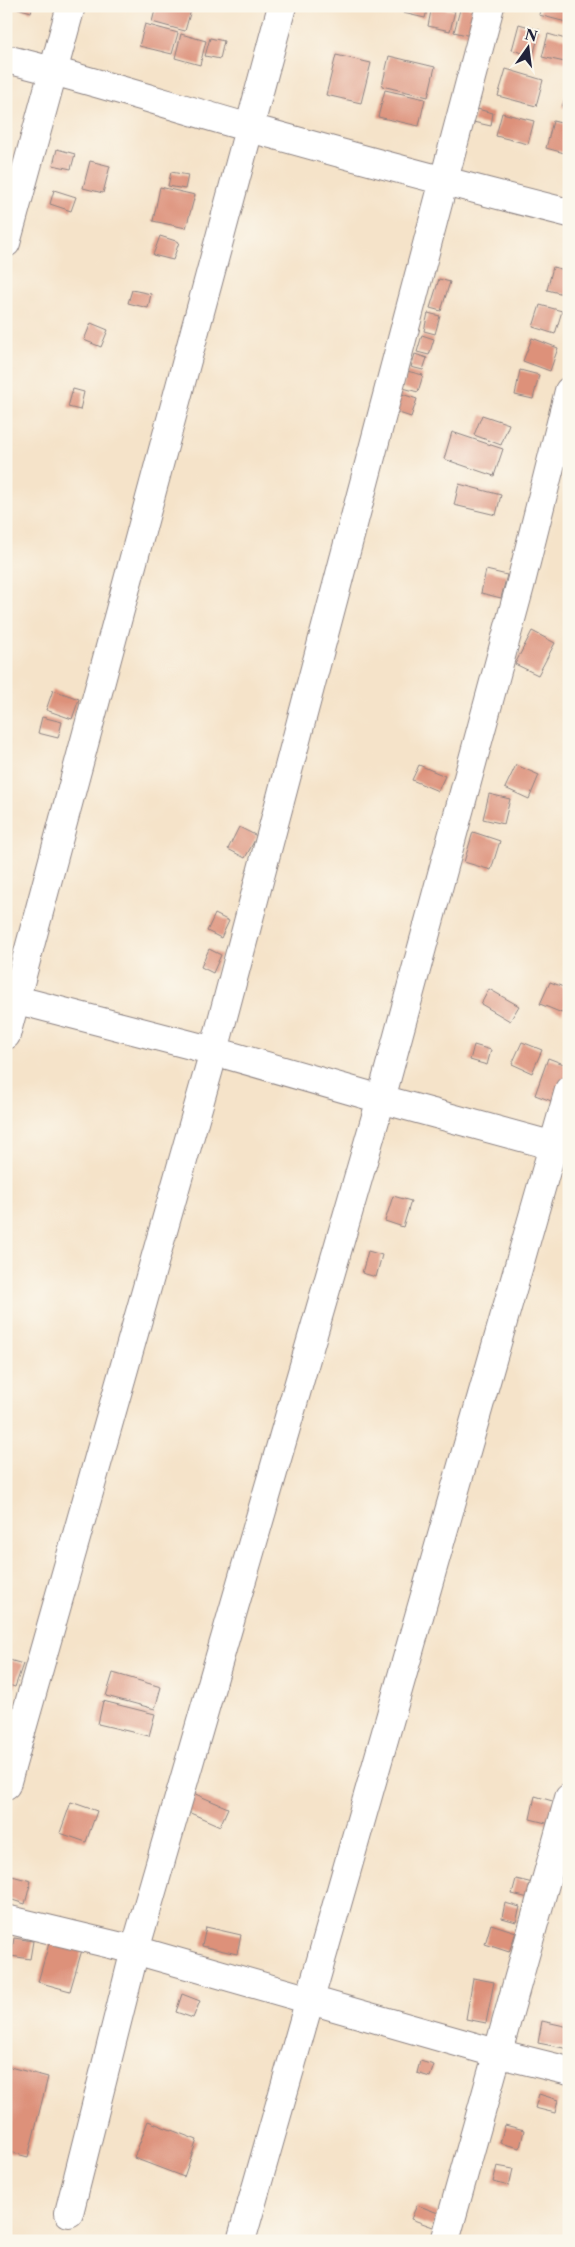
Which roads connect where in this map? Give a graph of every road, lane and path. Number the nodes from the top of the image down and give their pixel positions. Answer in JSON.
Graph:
{"nodes":[{"id":1,"x":71,"y":6,"type":"edge"},
{"id":2,"x":282,"y":6,"type":"edge"},
{"id":3,"x":490,"y":6,"type":"edge"},
{"id":4,"x":6,"y":59,"type":"edge"},
{"id":5,"x":54,"y":70,"type":"junction"},
{"id":6,"x":249,"y":128,"type":"junction"},
{"id":7,"x":443,"y":181,"type":"junction"},
{"id":8,"x":569,"y":213,"type":"edge"},
{"id":9,"x":6,"y":244,"type":"edge"},
{"id":10,"x":569,"y":391,"type":"edge"},
{"id":11,"x":11,"y":999,"type":"edge"},
{"id":12,"x":6,"y":1034,"type":"edge"},
{"id":13,"x":214,"y":1050,"type":"junction"},
{"id":14,"x":569,"y":1090,"type":"edge"},
{"id":15,"x":381,"y":1099,"type":"junction"},
{"id":16,"x":561,"y":1148,"type":"edge"},
{"id":17,"x":6,"y":1785,"type":"edge"},
{"id":18,"x":569,"y":1798,"type":"edge"},
{"id":19,"x":6,"y":1919,"type":"edge"},
{"id":20,"x":135,"y":1950,"type":"junction"},
{"id":21,"x":310,"y":2001,"type":"junction"},
{"id":22,"x":496,"y":2053,"type":"junction"},
{"id":23,"x":569,"y":2071,"type":"edge"},
{"id":24,"x":69,"y":2213,"type":"dead end"},
{"id":25,"x":241,"y":2241,"type":"edge"},
{"id":26,"x":445,"y":2241,"type":"edge"}],
"edges":[{"from":1,"to":5,"type":"street"},
{"from":2,"to":6,"type":"street"},
{"from":3,"to":7,"type":"street"},
{"from":4,"to":5,"type":"street"},
{"from":5,"to":6,"type":"street"},
{"from":5,"to":9,"type":"street"},
{"from":6,"to":7,"type":"street"},
{"from":6,"to":11,"type":"street"},
{"from":7,"to":8,"type":"street"},
{"from":7,"to":13,"type":"street"},
{"from":10,"to":15,"type":"street"},
{"from":11,"to":12,"type":"street"},
{"from":11,"to":13,"type":"street"},
{"from":13,"to":15,"type":"street"},
{"from":13,"to":17,"type":"street"},
{"from":14,"to":16,"type":"street"},
{"from":15,"to":16,"type":"street"},
{"from":15,"to":20,"type":"street"},
{"from":16,"to":21,"type":"street"},
{"from":18,"to":22,"type":"street"},
{"from":19,"to":20,"type":"street"},
{"from":20,"to":21,"type":"street"},
{"from":20,"to":24,"type":"street"},
{"from":21,"to":22,"type":"street"},
{"from":21,"to":25,"type":"street"},
{"from":22,"to":23,"type":"street"},
{"from":22,"to":26,"type":"street"}]}
